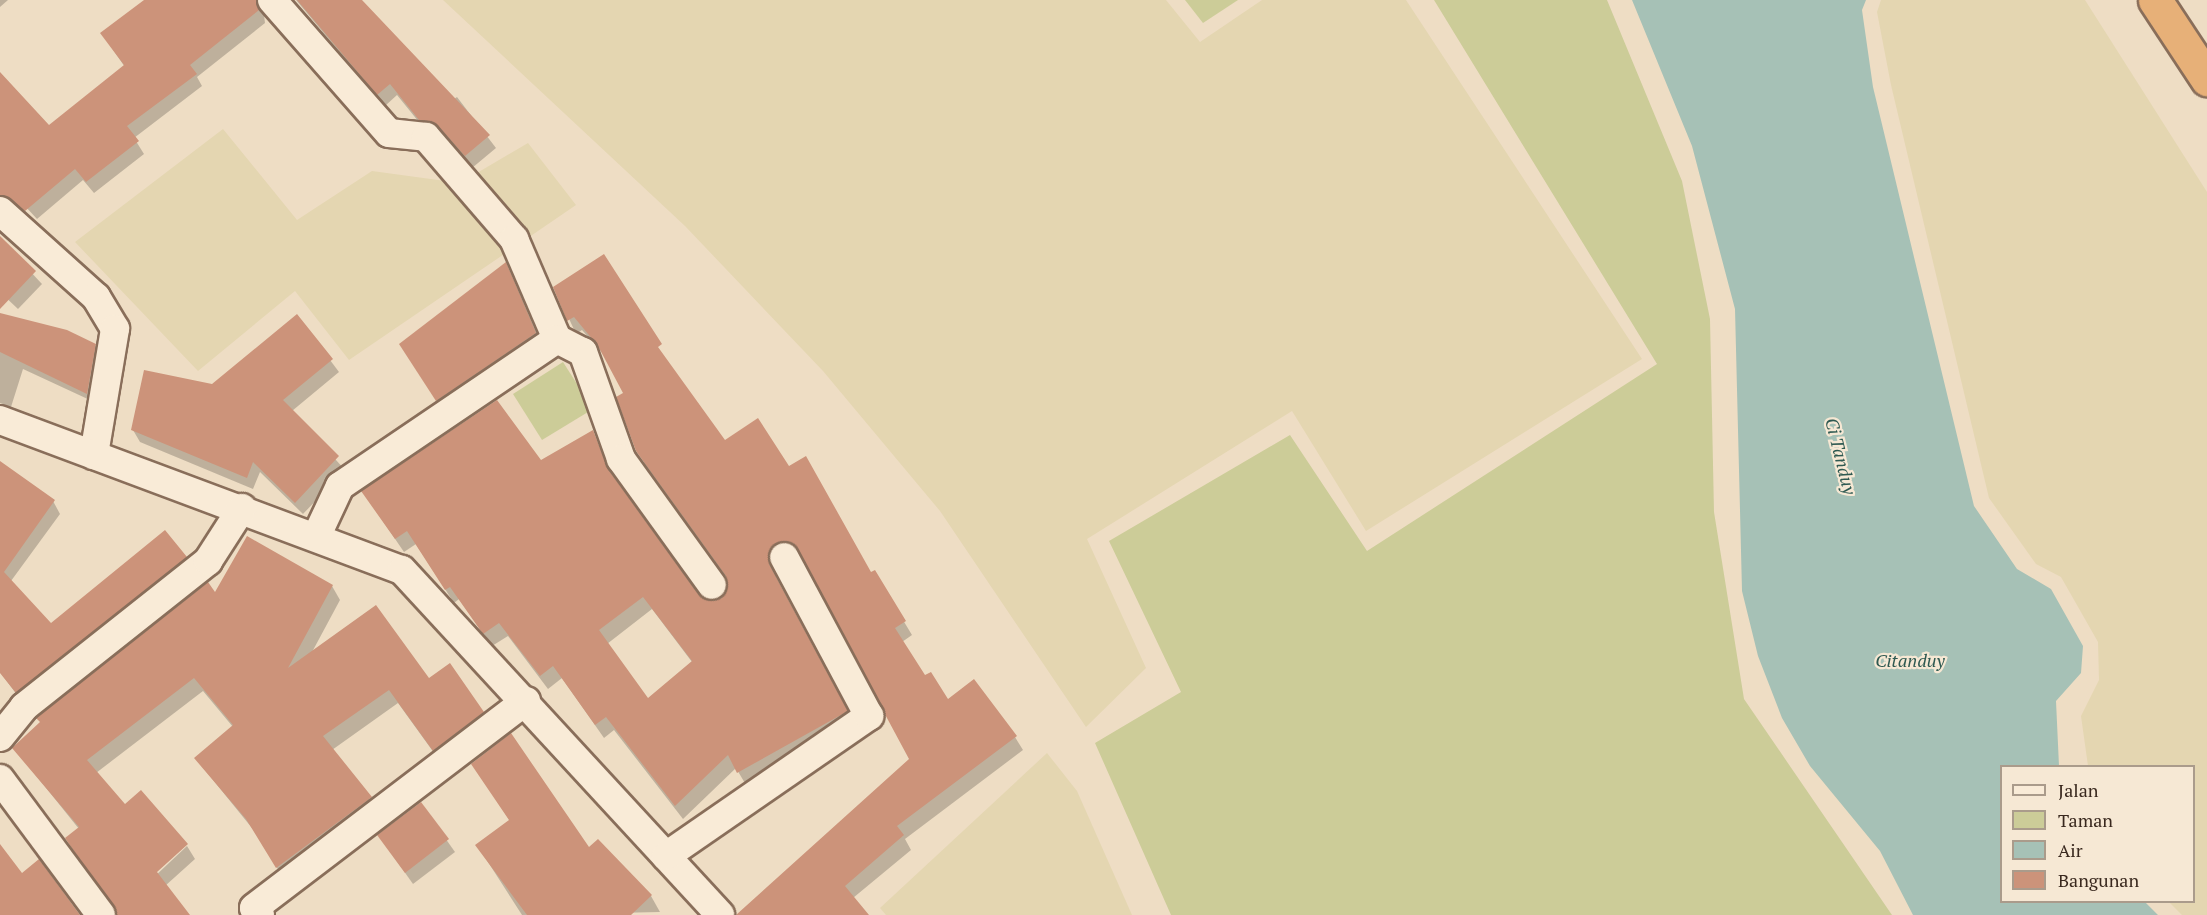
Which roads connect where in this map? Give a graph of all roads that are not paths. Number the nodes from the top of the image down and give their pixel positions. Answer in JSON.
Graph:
{"nodes":[{"id":1,"x":272,"y":0,"type":"edge"},
{"id":2,"x":2155,"y":0,"type":"edge"},
{"id":3,"x":2207,"y":79,"type":"edge"},
{"id":4,"x":0,"y":211,"type":"edge"},
{"id":5,"x":556,"y":339,"type":"junction"},
{"id":6,"x":0,"y":420,"type":"edge"},
{"id":7,"x":94,"y":455,"type":"junction"},
{"id":8,"x":242,"y":508,"type":"junction"},
{"id":9,"x":317,"y":535,"type":"junction"},
{"id":10,"x":784,"y":557,"type":"dead end"},
{"id":11,"x":712,"y":585,"type":"dead end"},
{"id":12,"x":526,"y":701,"type":"junction"},
{"id":13,"x":0,"y":737,"type":"edge"},
{"id":14,"x":0,"y":780,"type":"edge"},
{"id":15,"x":666,"y":856,"type":"junction"},
{"id":16,"x":101,"y":915,"type":"edge"},
{"id":17,"x":260,"y":915,"type":"edge"},
{"id":18,"x":720,"y":915,"type":"edge"}],
"edges":[{"from":1,"to":5,"type":"street"},
{"from":2,"to":3,"type":"highway"},
{"from":4,"to":7,"type":"street"},
{"from":5,"to":9,"type":"street"},
{"from":5,"to":11,"type":"street"},
{"from":6,"to":7,"type":"street"},
{"from":7,"to":8,"type":"street"},
{"from":8,"to":9,"type":"street"},
{"from":8,"to":13,"type":"street"},
{"from":9,"to":12,"type":"street"},
{"from":10,"to":15,"type":"street"},
{"from":12,"to":15,"type":"street"},
{"from":12,"to":17,"type":"street"},
{"from":14,"to":16,"type":"street"},
{"from":15,"to":18,"type":"street"}]}
